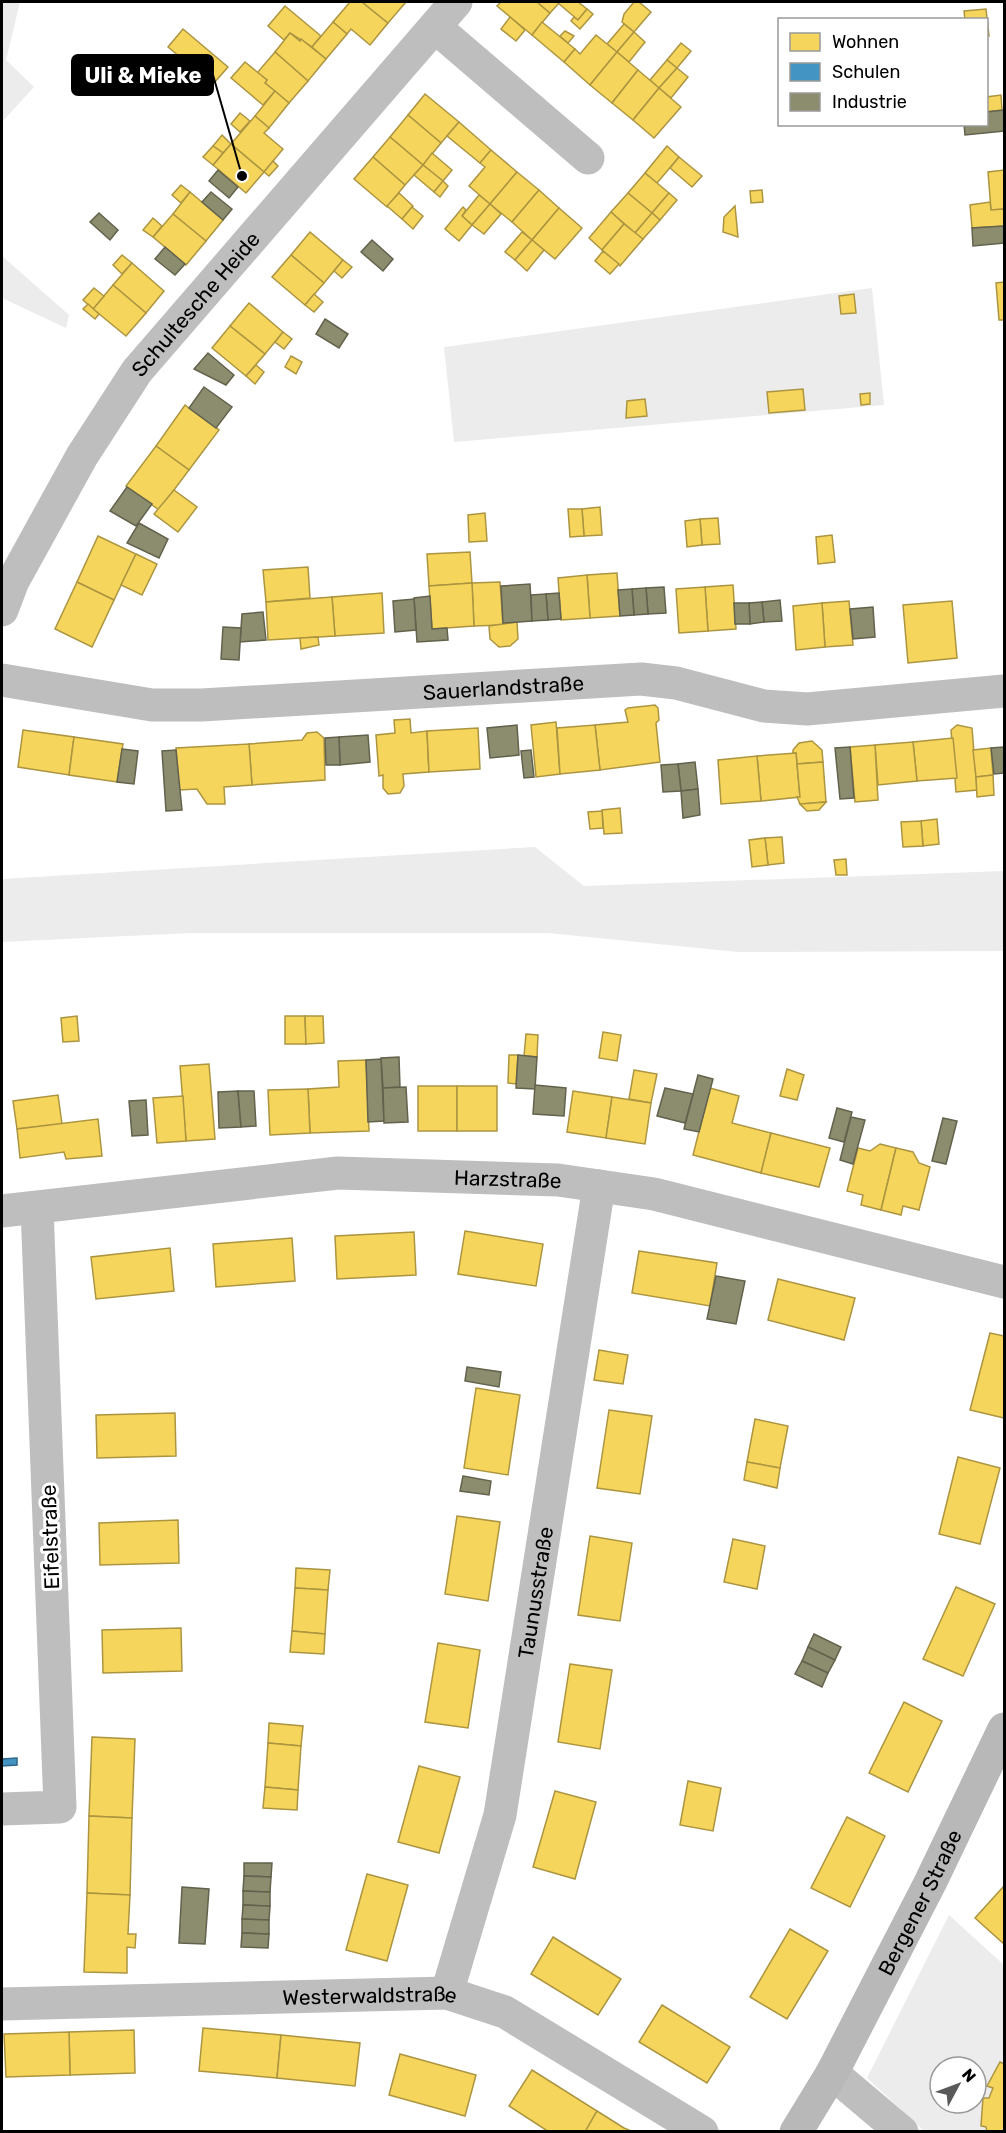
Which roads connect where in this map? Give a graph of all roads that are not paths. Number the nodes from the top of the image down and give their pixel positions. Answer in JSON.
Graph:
{"nodes":[{"id":1,"x":456,"y":2,"type":"edge"},
{"id":2,"x":435,"y":27,"type":"junction"},
{"id":3,"x":588,"y":158,"type":"dead end"},
{"id":4,"x":2,"y":610,"type":"edge"},
{"id":5,"x":2,"y":680,"type":"edge"},
{"id":6,"x":1005,"y":691,"type":"edge"},
{"id":7,"x":598,"y":1186,"type":"junction"},
{"id":8,"x":37,"y":1209,"type":"junction"},
{"id":9,"x":2,"y":1211,"type":"edge"},
{"id":10,"x":1005,"y":1282,"type":"edge"},
{"id":11,"x":1005,"y":1729,"type":"edge"},
{"id":12,"x":2,"y":1809,"type":"edge"},
{"id":13,"x":447,"y":1993,"type":"junction"},
{"id":14,"x":2,"y":2004,"type":"edge"},
{"id":15,"x":832,"y":2073,"type":"junction"},
{"id":16,"x":702,"y":2132,"type":"edge"},
{"id":17,"x":796,"y":2132,"type":"edge"},
{"id":18,"x":902,"y":2132,"type":"edge"}],
"edges":[{"from":1,"to":2,"type":"street","name":"Schultesche Heide"},
{"from":2,"to":3,"type":"street"},
{"from":2,"to":4,"type":"street","name":"Schultesche Heide"},
{"from":5,"to":6,"type":"street","name":"Sauerlandstraße"},
{"from":7,"to":8,"type":"street","name":"Harzstraße"},
{"from":7,"to":10,"type":"street","name":"Harzstraße"},
{"from":7,"to":13,"type":"street","name":"Taunusstraße"},
{"from":8,"to":9,"type":"street","name":"Harzstraße"},
{"from":8,"to":12,"type":"street","name":"Eifelstraße"},
{"from":11,"to":15,"type":"street","name":"Bergener Straße"},
{"from":13,"to":14,"type":"street","name":"Westerwaldstraße"},
{"from":13,"to":16,"type":"street","name":"Westerwaldstraße"},
{"from":15,"to":17,"type":"street","name":"Bergener Straße"},
{"from":15,"to":18,"type":"street"}]}
